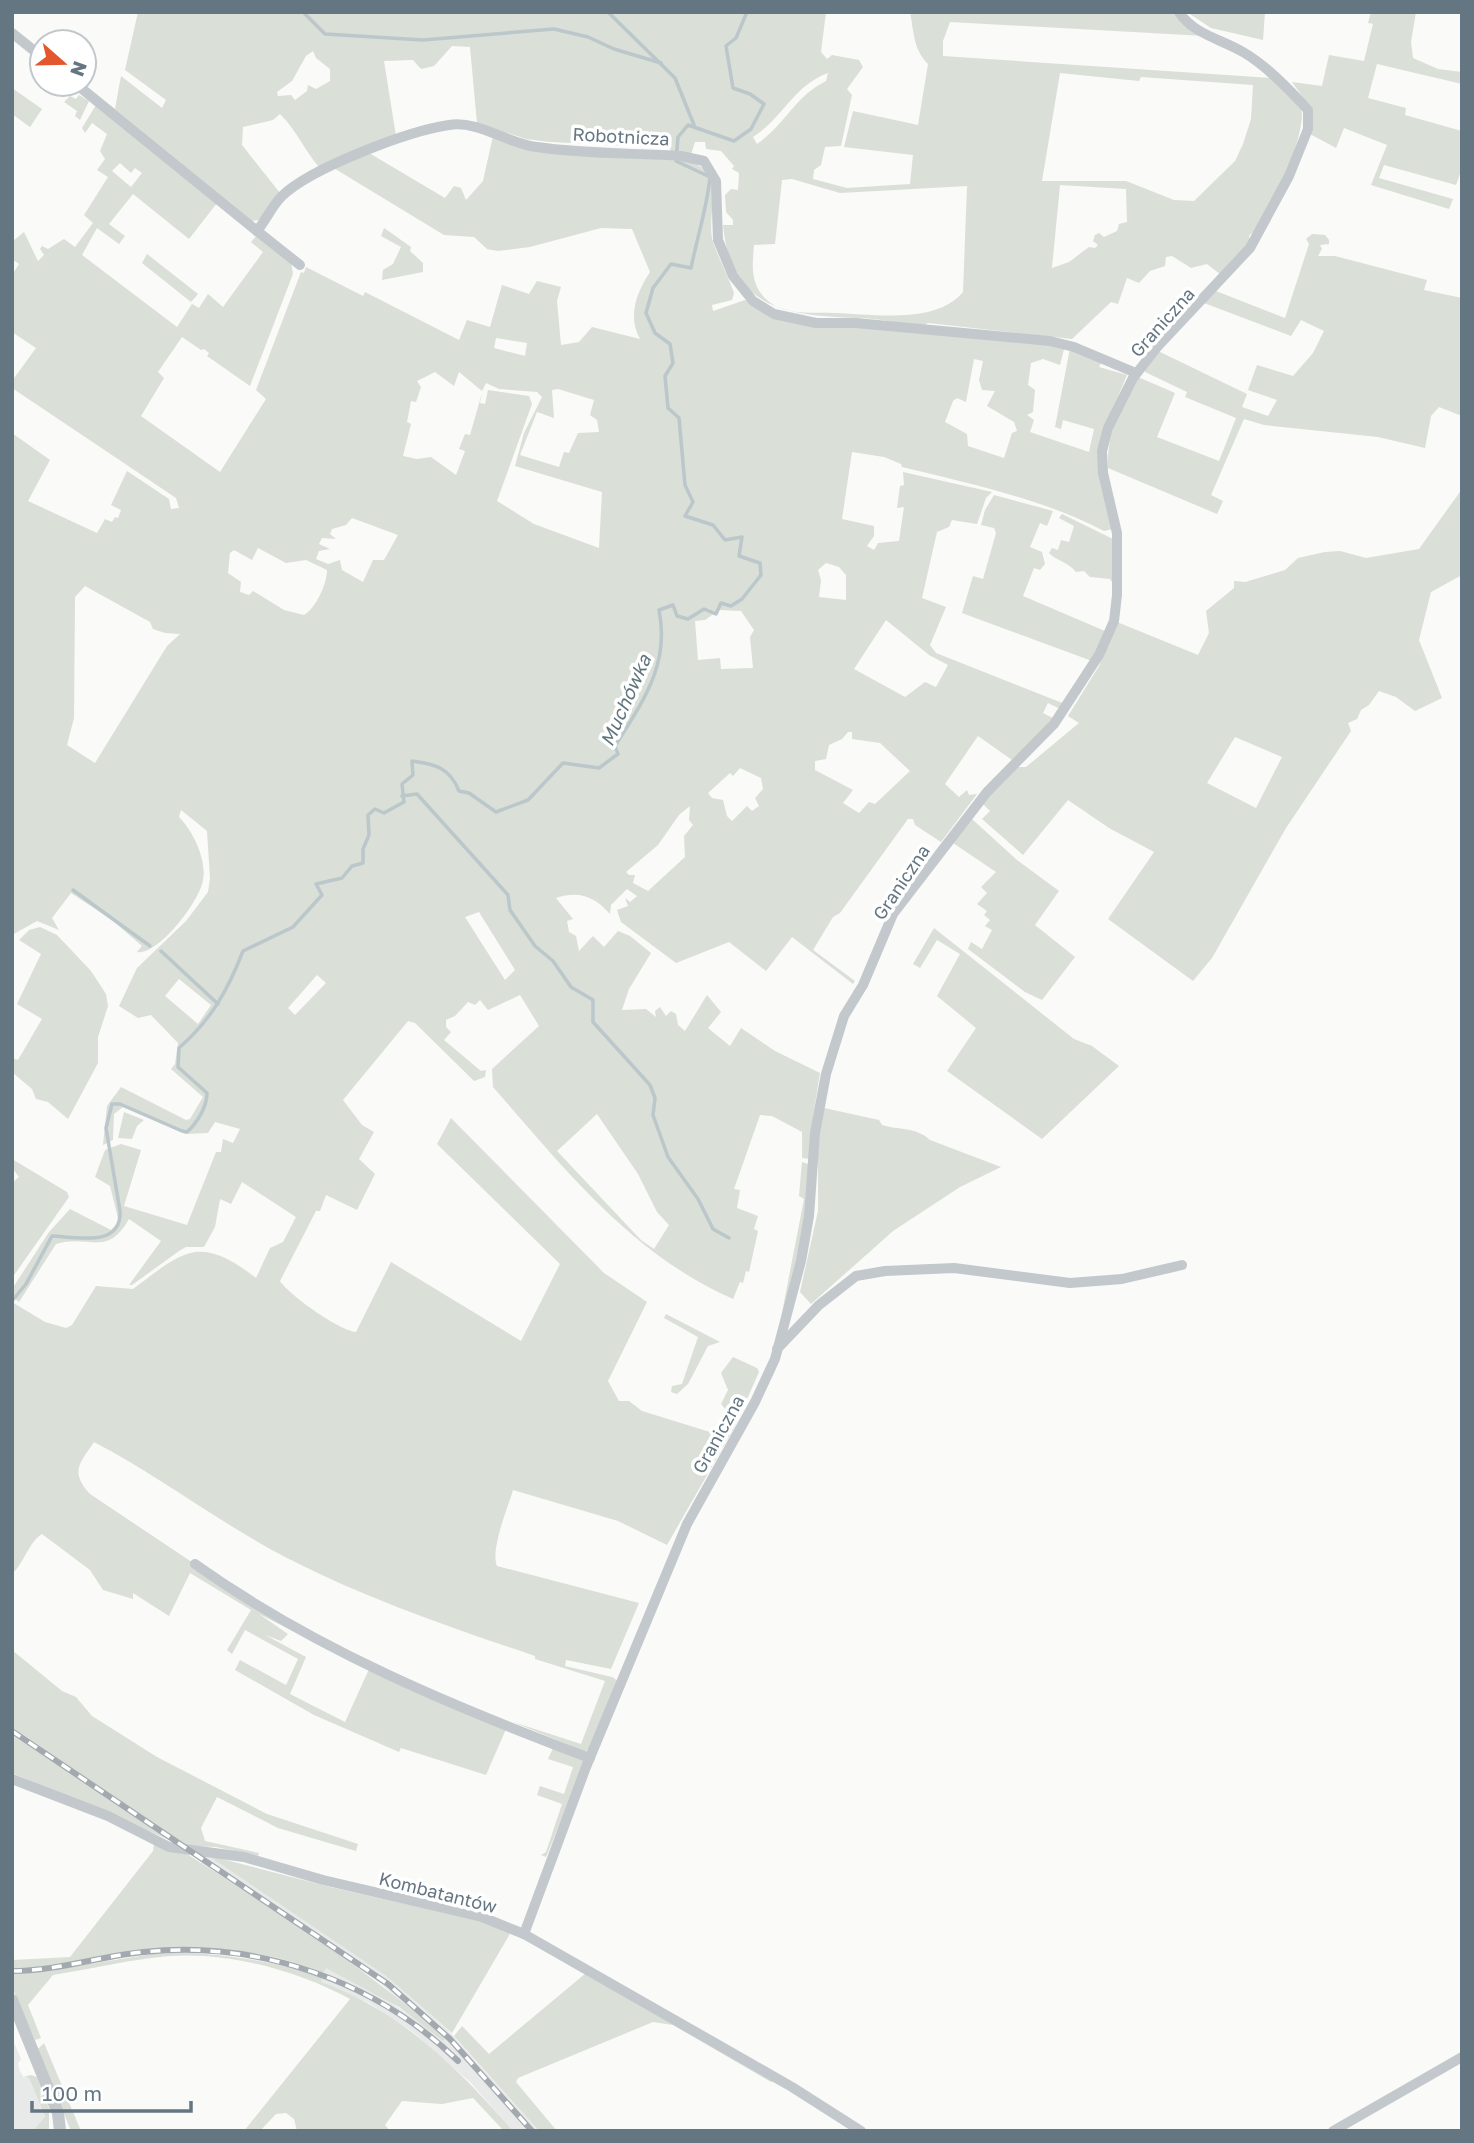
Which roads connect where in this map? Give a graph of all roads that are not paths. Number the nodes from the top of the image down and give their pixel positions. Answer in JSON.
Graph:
{"nodes":[{"id":1,"x":1178,"y":12,"type":"edge"},
{"id":2,"x":12,"y":33,"type":"edge"},
{"id":3,"x":28,"y":46,"type":"edge"},
{"id":4,"x":93,"y":98,"type":"edge"},
{"id":5,"x":257,"y":231,"type":"junction"},
{"id":6,"x":300,"y":265,"type":"dead end"},
{"id":7,"x":1136,"y":373,"type":"junction"},
{"id":8,"x":1182,"y":1265,"type":"dead end"},
{"id":9,"x":777,"y":1349,"type":"junction"},
{"id":10,"x":195,"y":1564,"type":"dead end"},
{"id":11,"x":590,"y":1758,"type":"junction"},
{"id":12,"x":12,"y":1779,"type":"edge"},
{"id":13,"x":524,"y":1934,"type":"junction"},
{"id":14,"x":12,"y":2000,"type":"edge"},
{"id":15,"x":1462,"y":2057,"type":"edge"},
{"id":16,"x":61,"y":2130,"type":"edge"},
{"id":17,"x":861,"y":2131,"type":"edge"},
{"id":18,"x":1333,"y":2131,"type":"edge"}],
"edges":[{"from":1,"to":7,"type":"street","name":"Graniczna"},
{"from":2,"to":3,"type":"street"},
{"from":4,"to":5,"type":"street"},
{"from":5,"to":6,"type":"street"},
{"from":5,"to":7,"type":"street","name":"Robotnicza"},
{"from":7,"to":9,"type":"street","name":"Graniczna"},
{"from":8,"to":9,"type":"street"},
{"from":9,"to":11,"type":"street","name":"Graniczna"},
{"from":10,"to":11,"type":"street"},
{"from":11,"to":13,"type":"street","name":"Graniczna"},
{"from":12,"to":13,"type":"street","name":"Kombatantów"},
{"from":13,"to":17,"type":"street","name":"Kombatantów"},
{"from":14,"to":16,"type":"street"},
{"from":15,"to":18,"type":"street"}]}
